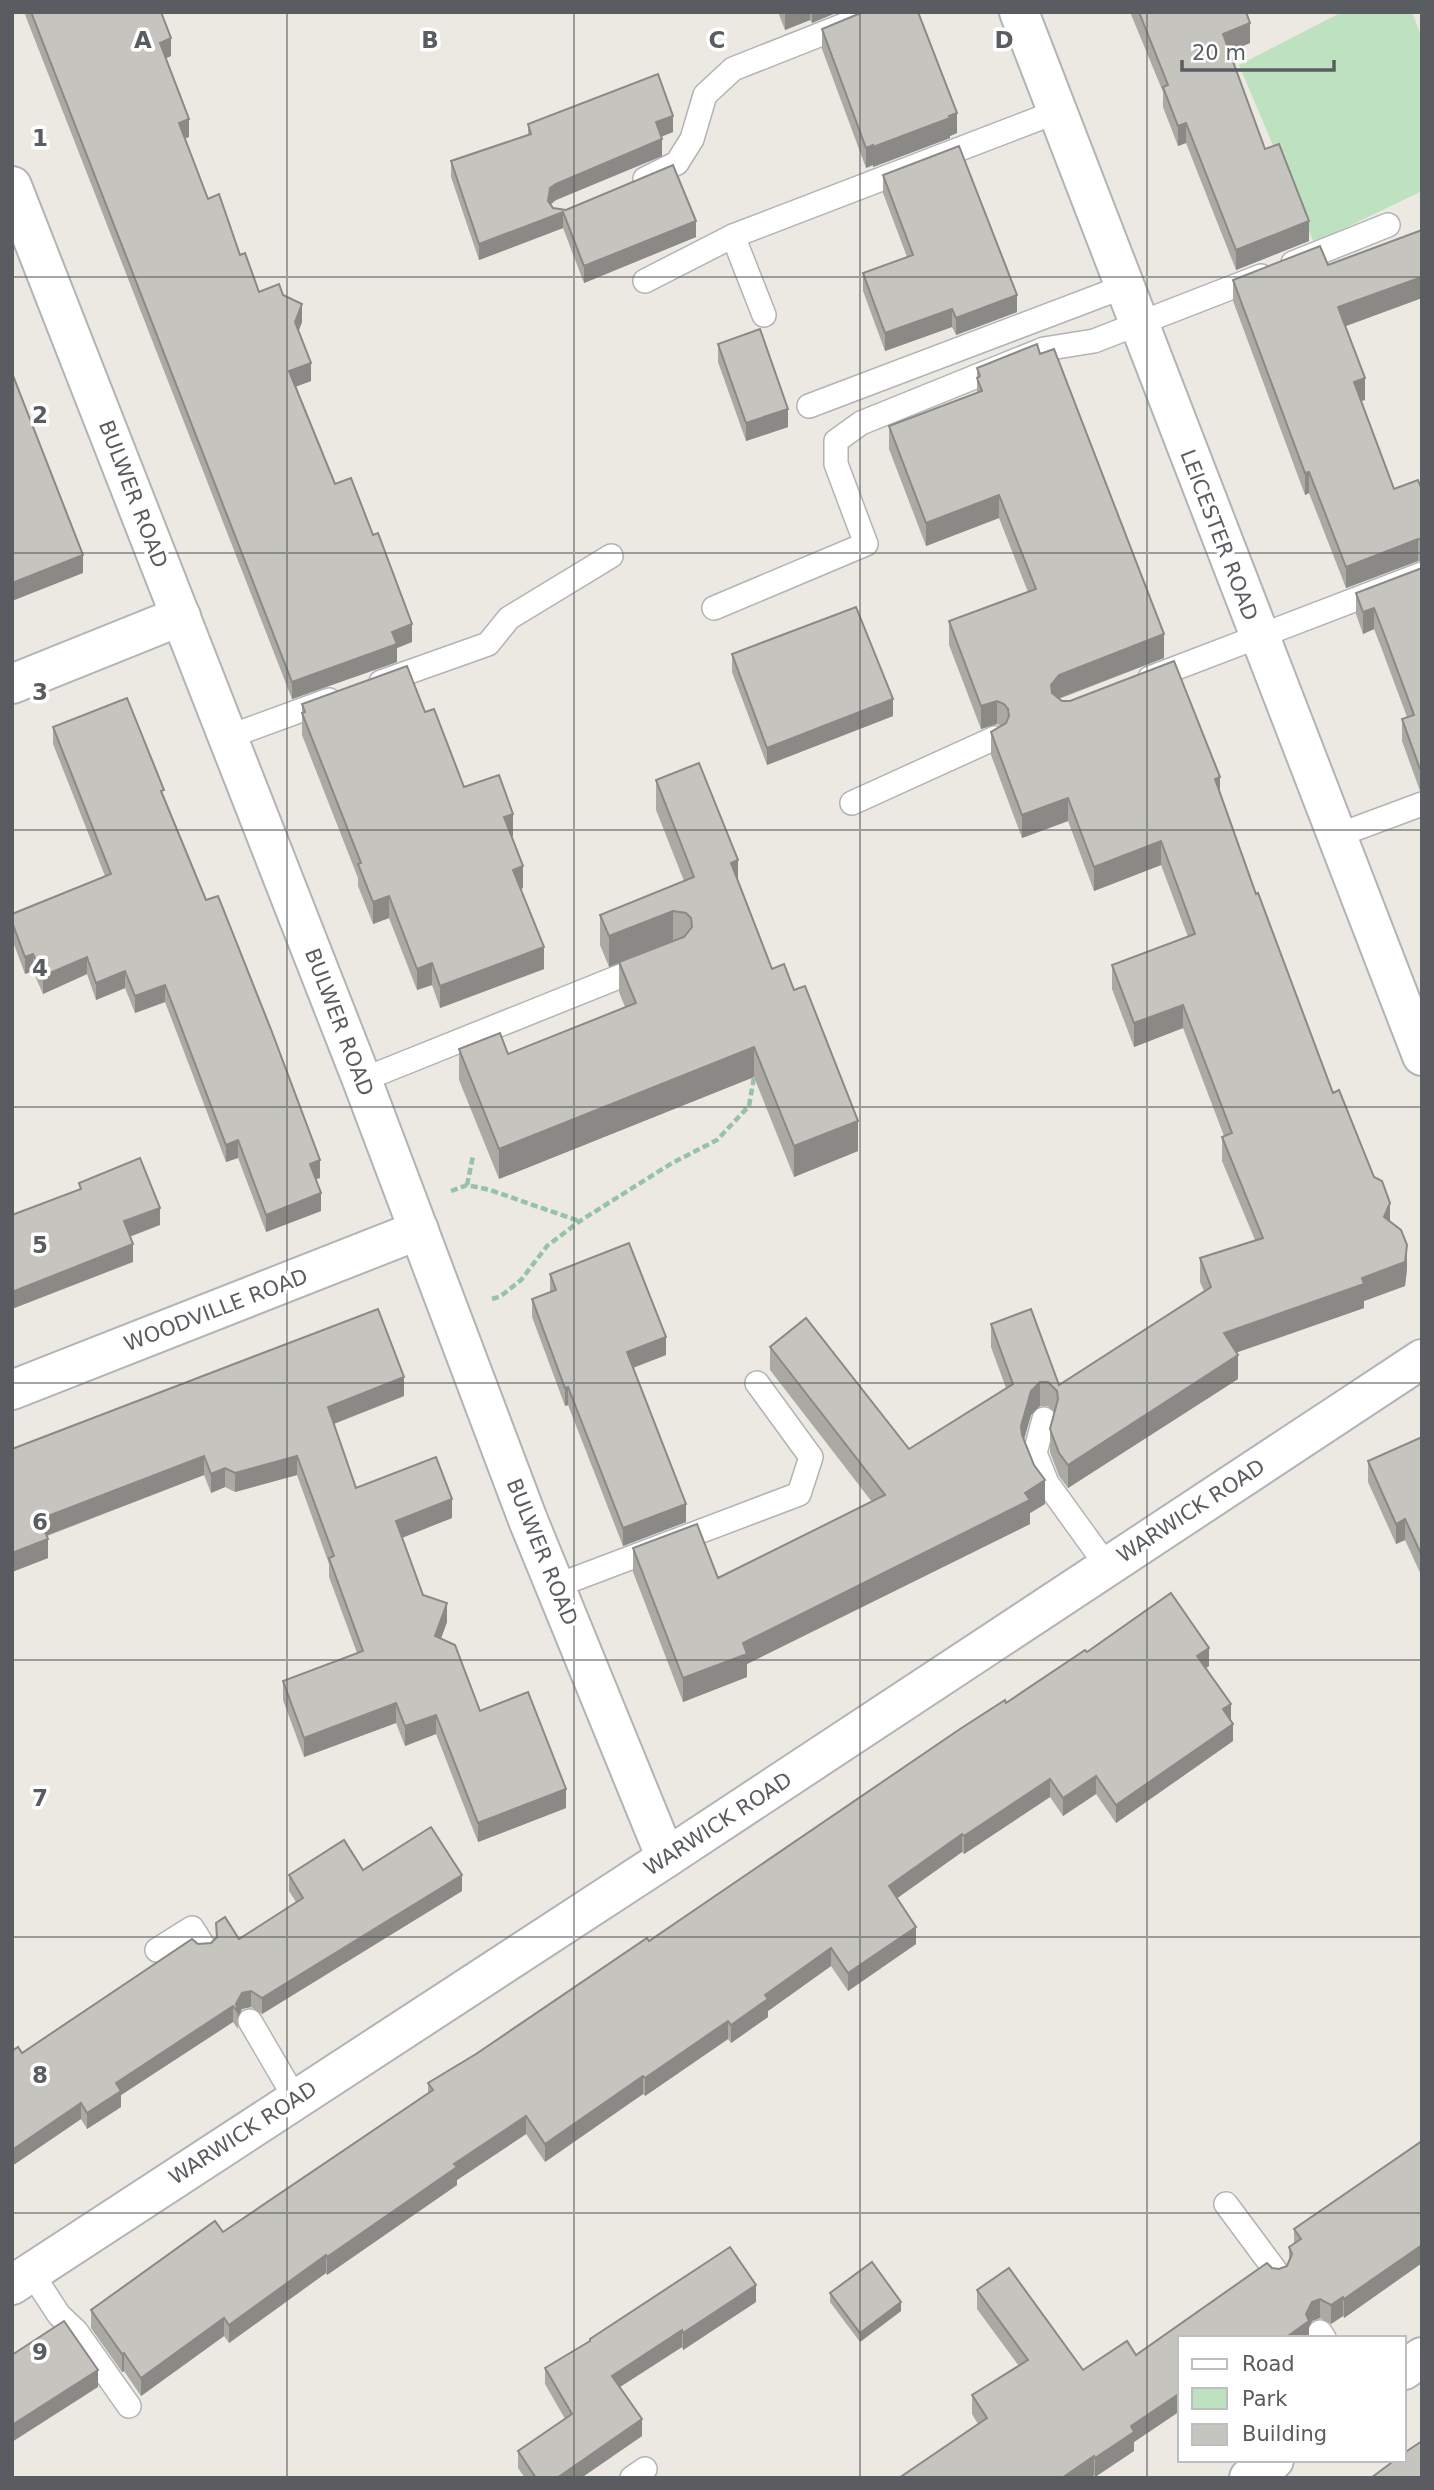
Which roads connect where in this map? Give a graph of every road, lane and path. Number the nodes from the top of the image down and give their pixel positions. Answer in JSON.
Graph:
{"nodes":[{"id":1,"x":877,"y":12,"type":"edge"},
{"id":2,"x":1018,"y":12,"type":"edge"},
{"id":3,"x":1056,"y":112,"type":"junction"},
{"id":4,"x":12,"y":186,"type":"edge"},
{"id":5,"x":623,"y":188,"type":"edge"},
{"id":6,"x":1388,"y":225,"type":"dead end"},
{"id":7,"x":733,"y":236,"type":"junction"},
{"id":8,"x":645,"y":281,"type":"dead end"},
{"id":9,"x":1123,"y":287,"type":"junction"},
{"id":10,"x":764,"y":315,"type":"dead end"},
{"id":11,"x":1138,"y":325,"type":"junction"},
{"id":12,"x":809,"y":406,"type":"dead end"},
{"id":13,"x":611,"y":556,"type":"dead end"},
{"id":14,"x":1422,"y":574,"type":"edge"},
{"id":15,"x":714,"y":608,"type":"dead end"},
{"id":16,"x":181,"y":616,"type":"junction"},
{"id":17,"x":1259,"y":636,"type":"junction"},
{"id":18,"x":12,"y":684,"type":"edge"},
{"id":19,"x":1129,"y":686,"type":"edge"},
{"id":20,"x":228,"y":737,"type":"junction"},
{"id":21,"x":995,"y":738,"type":"edge"},
{"id":22,"x":852,"y":803,"type":"dead end"},
{"id":23,"x":1422,"y":804,"type":"edge"},
{"id":24,"x":1336,"y":835,"type":"junction"},
{"id":25,"x":665,"y":959,"type":"edge"},
{"id":26,"x":1422,"y":1056,"type":"edge"},
{"id":27,"x":754,"y":1077,"type":"edge"},
{"id":28,"x":362,"y":1080,"type":"junction"},
{"id":29,"x":473,"y":1157,"type":"dead end"},
{"id":30,"x":467,"y":1185,"type":"junction"},
{"id":31,"x":414,"y":1218,"type":"junction"},
{"id":32,"x":580,"y":1221,"type":"junction"},
{"id":33,"x":452,"y":1314,"type":"junction"},
{"id":34,"x":1422,"y":1359,"type":"edge"},
{"id":35,"x":757,"y":1382,"type":"dead end"},
{"id":36,"x":12,"y":1390,"type":"edge"},
{"id":37,"x":1044,"y":1419,"type":"dead end"},
{"id":38,"x":1107,"y":1566,"type":"junction"},
{"id":39,"x":556,"y":1586,"type":"junction"},
{"id":40,"x":666,"y":1858,"type":"junction"},
{"id":41,"x":204,"y":1947,"type":"edge"},
{"id":42,"x":157,"y":1950,"type":"dead end"},
{"id":43,"x":250,"y":2021,"type":"dead end"},
{"id":44,"x":295,"y":2098,"type":"junction"},
{"id":45,"x":1226,"y":2204,"type":"dead end"},
{"id":46,"x":1278,"y":2274,"type":"edge"},
{"id":47,"x":22,"y":2278,"type":"edge"},
{"id":48,"x":1422,"y":2357,"type":"edge"},
{"id":49,"x":1406,"y":2369,"type":"edge"},
{"id":50,"x":129,"y":2406,"type":"dead end"},
{"id":51,"x":1272,"y":2462,"type":"edge"},
{"id":52,"x":1249,"y":2478,"type":"edge"}],
"edges":[{"from":1,"to":5,"type":"lane"},
{"from":2,"to":3,"type":"street","name":"LEICESTER ROAD"},
{"from":3,"to":7,"type":"lane"},
{"from":3,"to":9,"type":"street","name":"LEICESTER ROAD"},
{"from":4,"to":16,"type":"street","name":"BULWER ROAD"},
{"from":6,"to":11,"type":"lane"},
{"from":7,"to":8,"type":"lane"},
{"from":7,"to":10,"type":"lane"},
{"from":9,"to":11,"type":"street","name":"LEICESTER ROAD"},
{"from":9,"to":12,"type":"lane"},
{"from":11,"to":15,"type":"lane"},
{"from":11,"to":17,"type":"street","name":"LEICESTER ROAD"},
{"from":13,"to":20,"type":"lane"},
{"from":14,"to":17,"type":"lane"},
{"from":16,"to":18,"type":"street"},
{"from":16,"to":20,"type":"street","name":"BULWER ROAD"},
{"from":17,"to":19,"type":"lane"},
{"from":17,"to":24,"type":"street","name":"LEICESTER ROAD"},
{"from":20,"to":28,"type":"street","name":"BULWER ROAD"},
{"from":21,"to":22,"type":"lane"},
{"from":23,"to":24,"type":"lane"},
{"from":24,"to":26,"type":"street","name":"LEICESTER ROAD"},
{"from":25,"to":28,"type":"lane"},
{"from":27,"to":32,"type":"path"},
{"from":28,"to":31,"type":"street","name":"BULWER ROAD"},
{"from":29,"to":30,"type":"path"},
{"from":30,"to":31,"type":"path"},
{"from":30,"to":32,"type":"path"},
{"from":31,"to":33,"type":"street","name":"BULWER ROAD"},
{"from":31,"to":36,"type":"street","name":"WOODVILLE ROAD"},
{"from":32,"to":33,"type":"path"},
{"from":33,"to":39,"type":"street","name":"BULWER ROAD"},
{"from":34,"to":38,"type":"street","name":"WARWICK ROAD"},
{"from":35,"to":39,"type":"lane"},
{"from":37,"to":38,"type":"lane"},
{"from":38,"to":40,"type":"street","name":"WARWICK ROAD"},
{"from":39,"to":40,"type":"street","name":"BULWER ROAD"},
{"from":40,"to":44,"type":"street","name":"WARWICK ROAD"},
{"from":41,"to":42,"type":"lane"},
{"from":43,"to":44,"type":"lane"},
{"from":44,"to":47,"type":"street","name":"WARWICK ROAD"},
{"from":45,"to":46,"type":"lane"},
{"from":47,"to":50,"type":"lane"},
{"from":48,"to":49,"type":"street"},
{"from":51,"to":52,"type":"street"}]}
